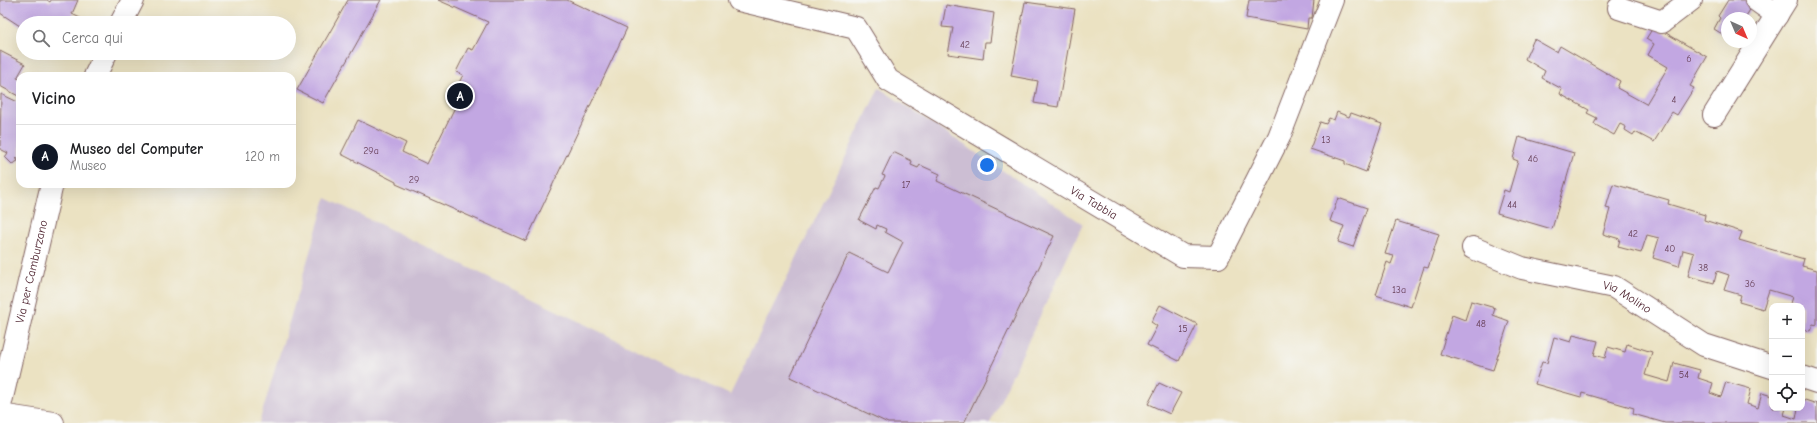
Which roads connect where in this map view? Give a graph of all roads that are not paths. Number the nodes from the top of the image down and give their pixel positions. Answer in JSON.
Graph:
{"nodes":[{"id":1,"x":133,"y":0,"type":"edge"},
{"id":2,"x":739,"y":0,"type":"edge"},
{"id":3,"x":1332,"y":0,"type":"edge"},
{"id":4,"x":1691,"y":0,"type":"edge"},
{"id":5,"x":1756,"y":0,"type":"edge"},
{"id":6,"x":1619,"y":8,"type":"dead end"},
{"id":7,"x":1781,"y":8,"type":"edge"},
{"id":8,"x":125,"y":16,"type":"edge"},
{"id":9,"x":103,"y":60,"type":"edge"},
{"id":10,"x":97,"y":72,"type":"edge"},
{"id":11,"x":1714,"y":115,"type":"dead end"},
{"id":12,"x":51,"y":188,"type":"edge"},
{"id":13,"x":1473,"y":248,"type":"dead end"},
{"id":14,"x":1769,"y":366,"type":"edge"},
{"id":15,"x":1805,"y":378,"type":"edge"},
{"id":16,"x":1817,"y":382,"type":"edge"},
{"id":17,"x":0,"y":406,"type":"edge"},
{"id":18,"x":0,"y":415,"type":"edge"},
{"id":19,"x":53,"y":423,"type":"edge"}],
"edges":[{"from":1,"to":8,"type":"street"},
{"from":2,"to":3,"type":"street","name":"Via Tabbia"},
{"from":4,"to":6,"type":"street"},
{"from":5,"to":7,"type":"street"},
{"from":7,"to":11,"type":"street"},
{"from":9,"to":10,"type":"street"},
{"from":12,"to":17,"type":"street","name":"Via per Camburzano"},
{"from":13,"to":14,"type":"street","name":"Via Molino"},
{"from":15,"to":16,"type":"street"},
{"from":18,"to":19,"type":"street"}]}
